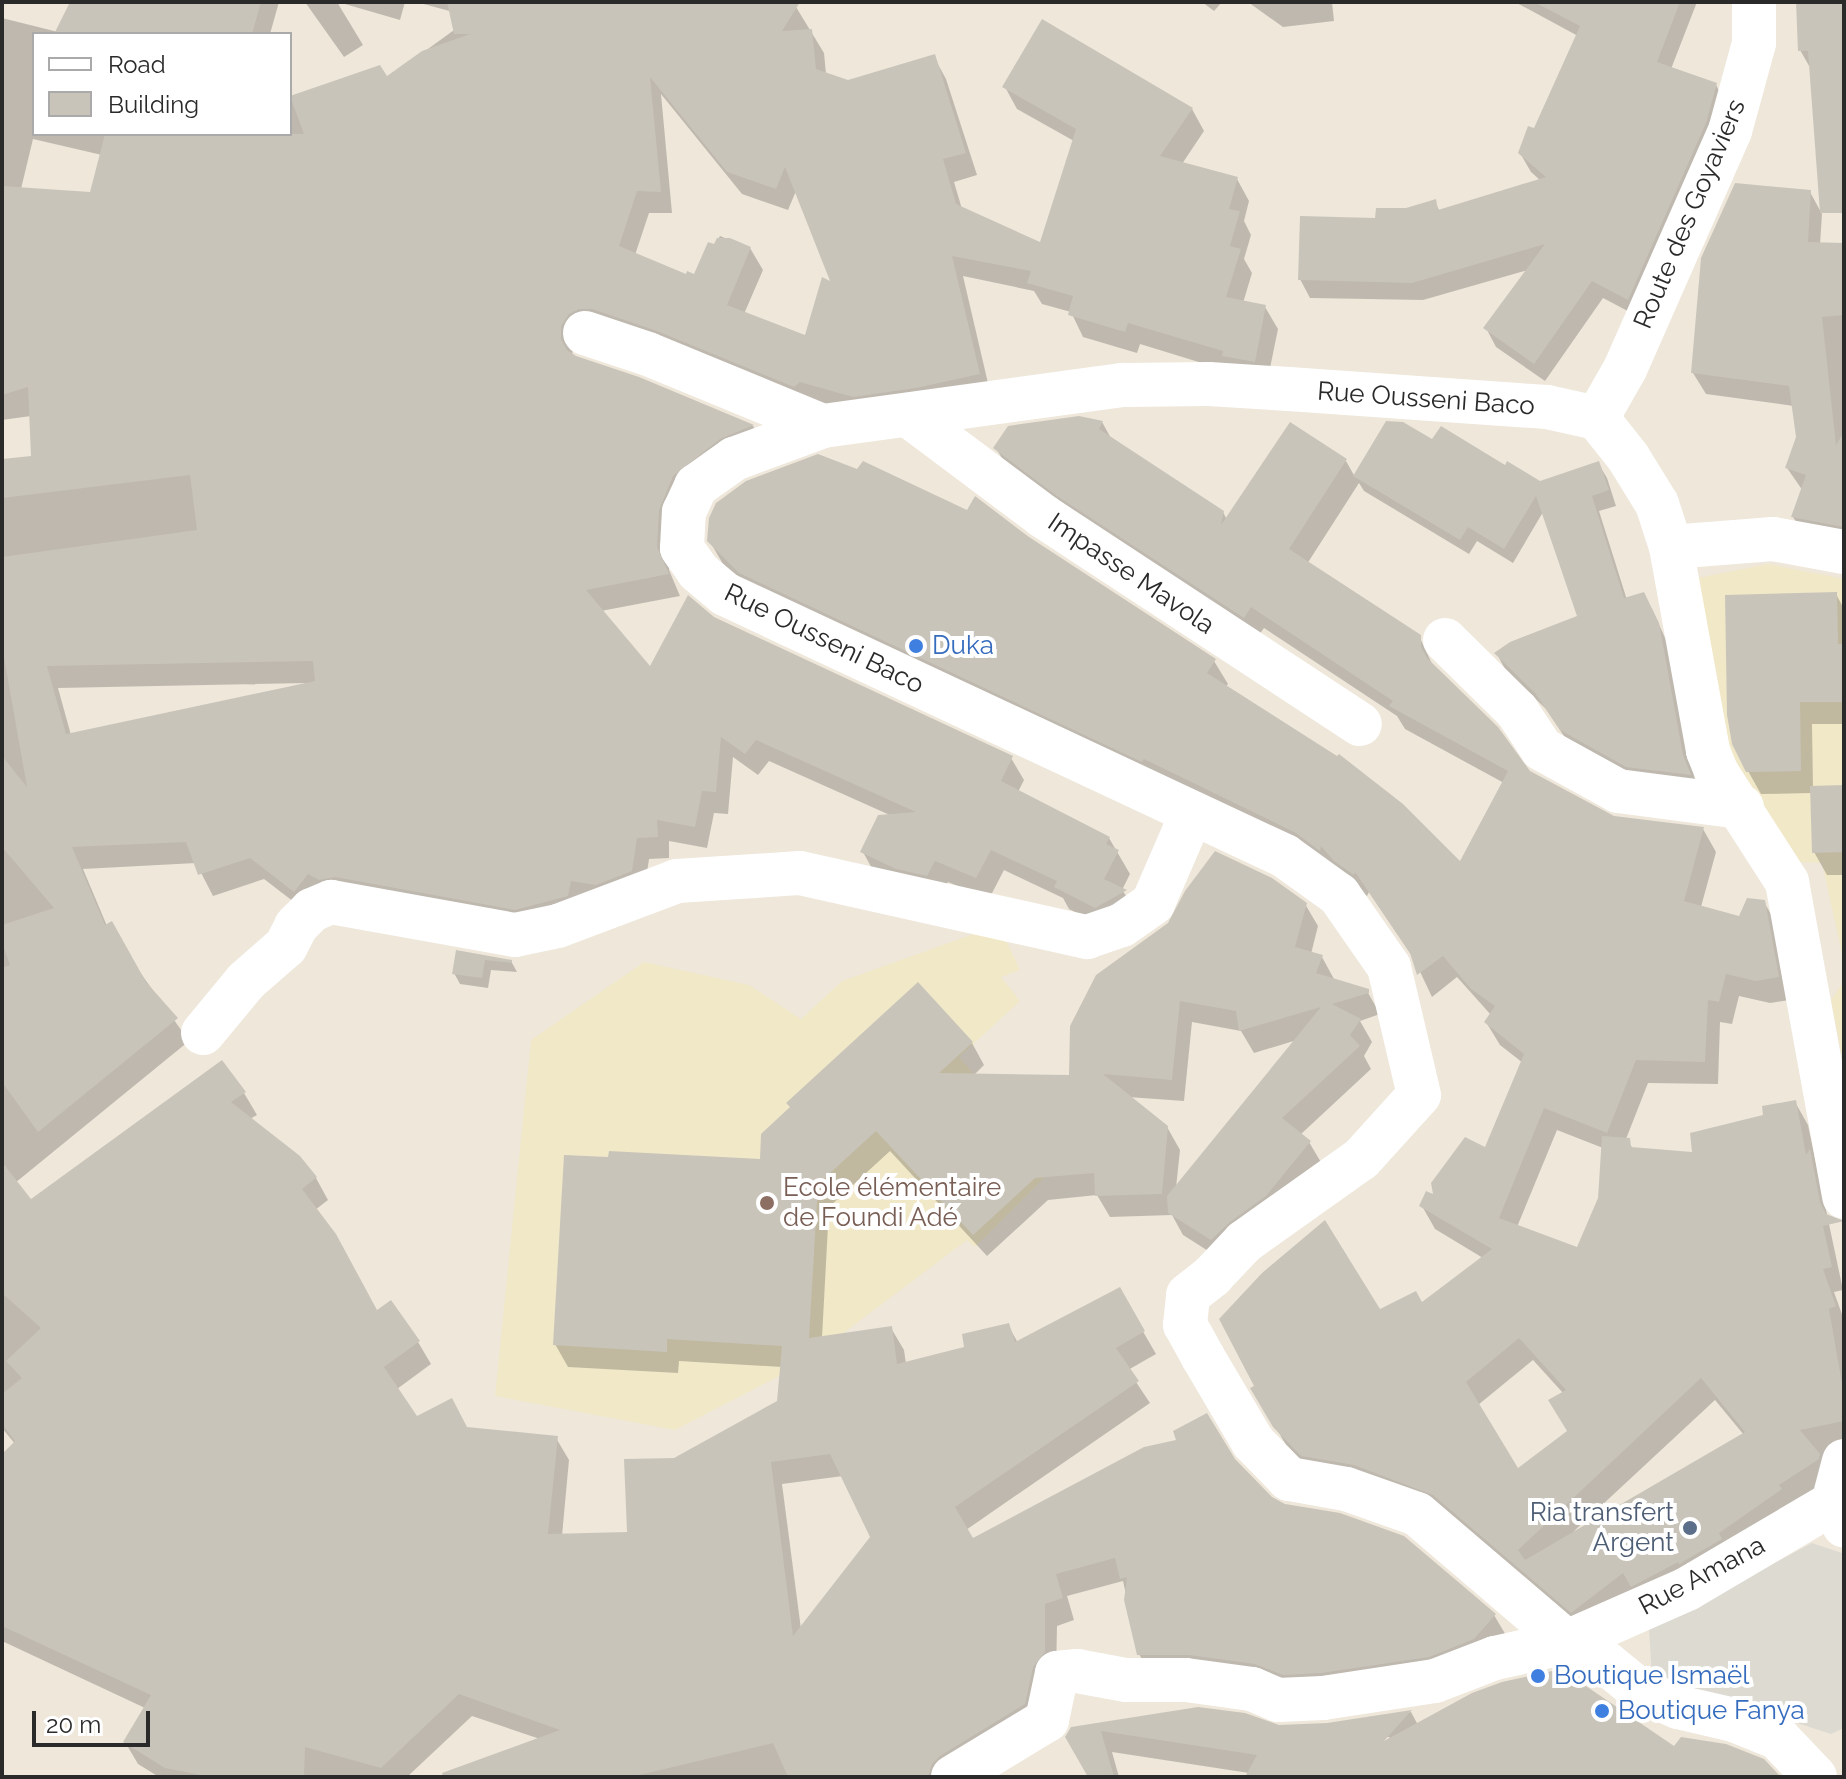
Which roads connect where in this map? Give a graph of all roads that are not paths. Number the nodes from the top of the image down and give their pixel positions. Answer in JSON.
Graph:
{"nodes":[{"id":1,"x":1754,"y":2,"type":"edge"},
{"id":2,"x":585,"y":333,"type":"dead end"},
{"id":3,"x":908,"y":415,"type":"junction"},
{"id":4,"x":1597,"y":418,"type":"junction"},
{"id":5,"x":823,"y":426,"type":"junction"},
{"id":6,"x":1671,"y":547,"type":"junction"},
{"id":7,"x":1844,"y":552,"type":"edge"},
{"id":8,"x":1445,"y":640,"type":"dead end"},
{"id":9,"x":1360,"y":724,"type":"dead end"},
{"id":10,"x":1742,"y":807,"type":"junction"},
{"id":11,"x":1191,"y":815,"type":"junction"},
{"id":12,"x":203,"y":1033,"type":"dead end"},
{"id":13,"x":1844,"y":1197,"type":"edge"},
{"id":14,"x":1844,"y":1461,"type":"edge"},
{"id":15,"x":1838,"y":1514,"type":"edge"},
{"id":16,"x":1567,"y":1642,"type":"junction"},
{"id":17,"x":953,"y":1777,"type":"edge"},
{"id":18,"x":1815,"y":1777,"type":"edge"}],
"edges":[{"from":1,"to":4,"type":"street","name":"Route des Goyaviers"},
{"from":2,"to":5,"type":"street"},
{"from":3,"to":4,"type":"street","name":"Rue Ousseni Baco"},
{"from":3,"to":5,"type":"street","name":"Rue Ousseni Baco"},
{"from":3,"to":9,"type":"street","name":"Impasse Mavola"},
{"from":4,"to":6,"type":"street"},
{"from":5,"to":11,"type":"street","name":"Rue Ousseni Baco"},
{"from":6,"to":7,"type":"street"},
{"from":6,"to":10,"type":"street"},
{"from":8,"to":10,"type":"street"},
{"from":10,"to":13,"type":"street"},
{"from":11,"to":12,"type":"street"},
{"from":11,"to":16,"type":"street","name":"Rue Ousseni Baco"},
{"from":14,"to":15,"type":"street"},
{"from":15,"to":16,"type":"street","name":"Rue Amana"},
{"from":16,"to":17,"type":"street","name":"Rue Amana"},
{"from":16,"to":18,"type":"street","name":"Rue Ousseni Baco"}]}
